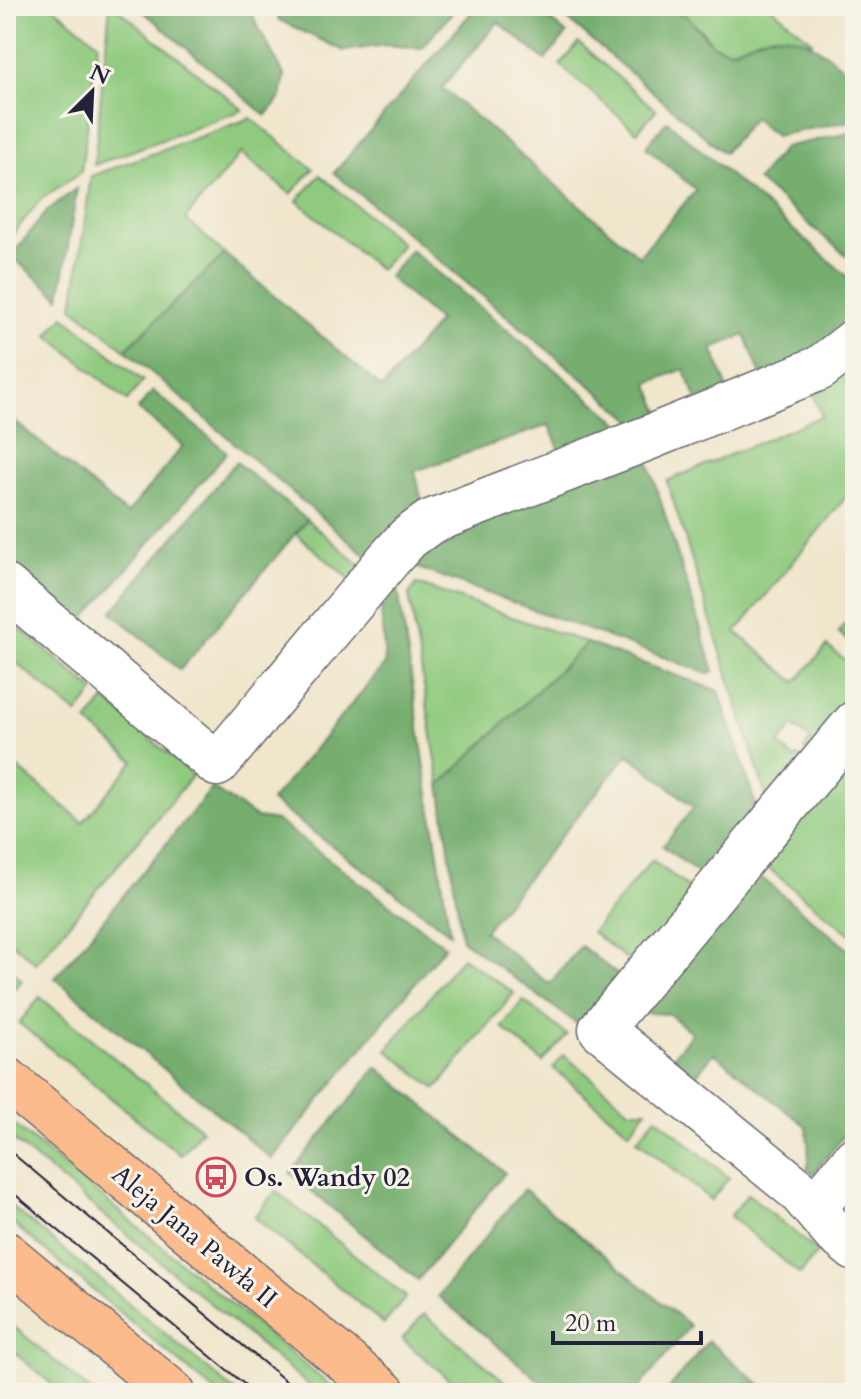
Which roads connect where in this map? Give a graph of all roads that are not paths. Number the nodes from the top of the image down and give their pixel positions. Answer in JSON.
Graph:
{"nodes":[{"id":1,"x":855,"y":341,"type":"edge"},
{"id":2,"x":6,"y":587,"type":"edge"},
{"id":3,"x":855,"y":723,"type":"edge"},
{"id":4,"x":6,"y":1079,"type":"edge"},
{"id":5,"x":855,"y":1159,"type":"edge"},
{"id":6,"x":814,"y":1208,"type":"junction"},
{"id":7,"x":855,"y":1249,"type":"edge"},
{"id":8,"x":6,"y":1254,"type":"edge"},
{"id":9,"x":173,"y":1393,"type":"edge"},
{"id":10,"x":384,"y":1393,"type":"edge"}],
"edges":[{"from":1,"to":2,"type":"street"},
{"from":3,"to":6,"type":"street"},
{"from":4,"to":10,"type":"main road","name":"Aleja Jana Pawła II"},
{"from":5,"to":6,"type":"street"},
{"from":6,"to":7,"type":"street"},
{"from":8,"to":9,"type":"main road"}]}
